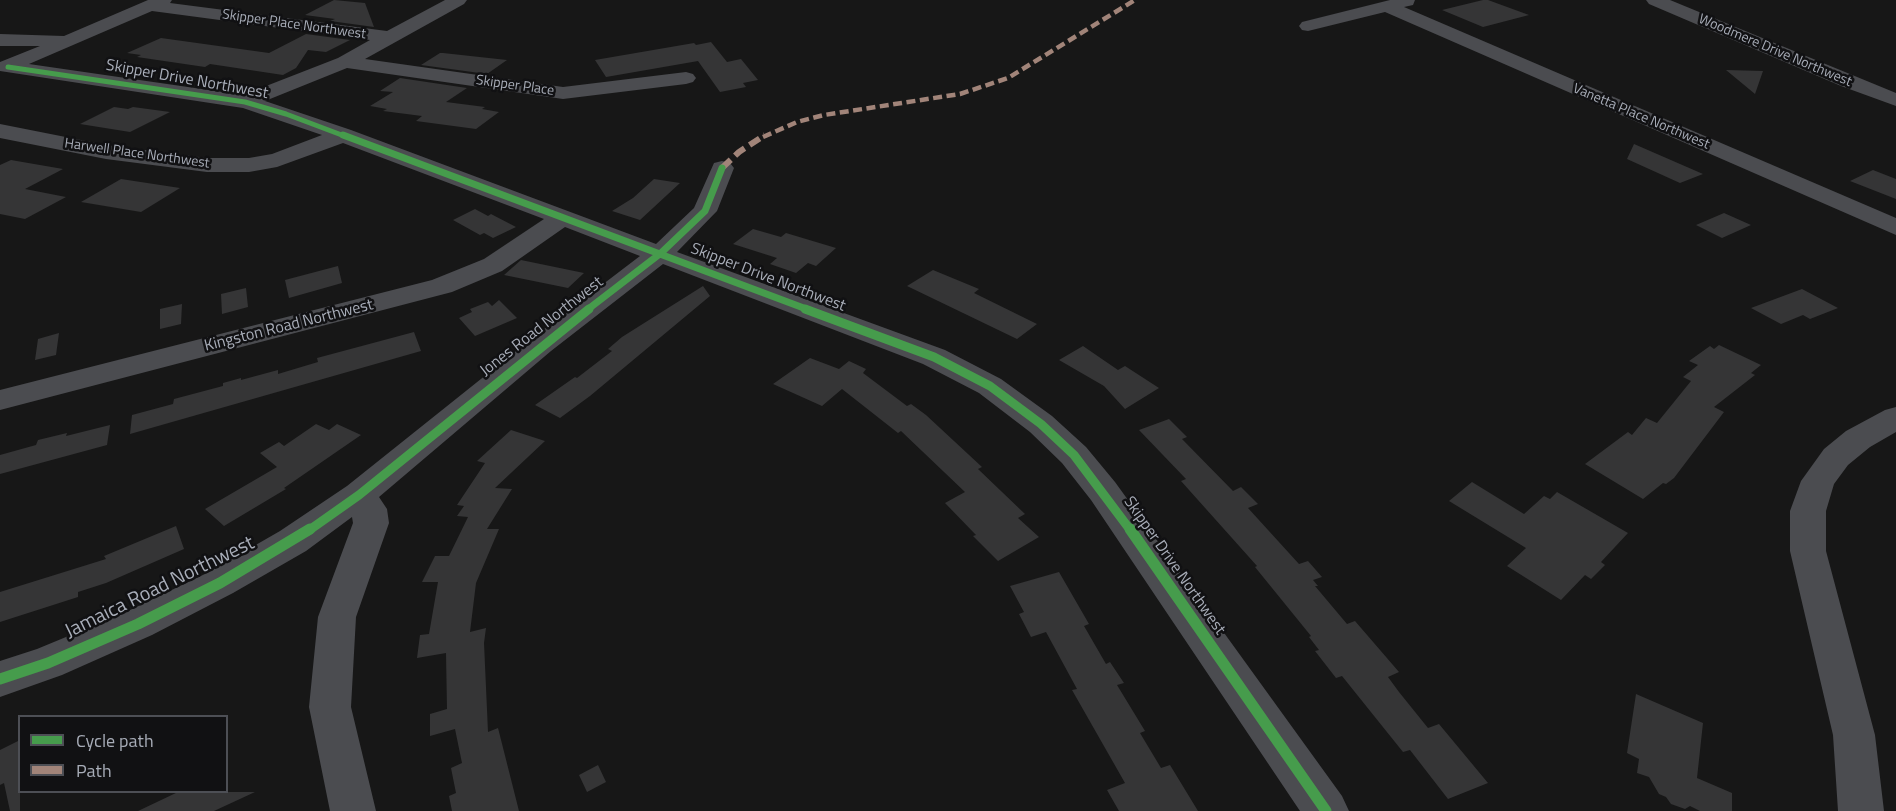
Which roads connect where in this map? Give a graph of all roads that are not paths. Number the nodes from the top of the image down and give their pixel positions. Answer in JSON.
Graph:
{"nodes":[{"id":1,"x":253,"y":0,"type":"edge"},
{"id":2,"x":427,"y":0,"type":"edge"},
{"id":3,"x":1411,"y":0,"type":"edge"},
{"id":4,"x":1655,"y":0,"type":"edge"},
{"id":5,"x":455,"y":2,"type":"edge"},
{"id":6,"x":157,"y":3,"type":"edge"},
{"id":7,"x":1386,"y":6,"type":"junction"},
{"id":8,"x":219,"y":15,"type":"junction"},
{"id":9,"x":1308,"y":26,"type":"dead end"},
{"id":10,"x":387,"y":37,"type":"junction"},
{"id":11,"x":0,"y":40,"type":"edge"},
{"id":12,"x":67,"y":42,"type":"junction"},
{"id":13,"x":345,"y":62,"type":"junction"},
{"id":14,"x":4,"y":68,"type":"edge"},
{"id":15,"x":686,"y":78,"type":"dead end"},
{"id":16,"x":1896,"y":100,"type":"edge"},
{"id":17,"x":244,"y":102,"type":"junction"},
{"id":18,"x":0,"y":131,"type":"edge"},
{"id":19,"x":343,"y":135,"type":"junction"},
{"id":20,"x":722,"y":168,"type":"dead end"},
{"id":21,"x":564,"y":217,"type":"junction"},
{"id":22,"x":1896,"y":227,"type":"edge"},
{"id":23,"x":662,"y":253,"type":"junction"},
{"id":24,"x":0,"y":400,"type":"edge"},
{"id":25,"x":1896,"y":418,"type":"edge"},
{"id":26,"x":359,"y":495,"type":"junction"},
{"id":27,"x":0,"y":679,"type":"edge"},
{"id":28,"x":353,"y":811,"type":"edge"},
{"id":29,"x":1326,"y":811,"type":"edge"},
{"id":30,"x":1861,"y":811,"type":"edge"}],
"edges":[{"from":1,"to":8,"type":"street"},
{"from":2,"to":5,"type":"street"},
{"from":3,"to":7,"type":"street"},
{"from":4,"to":16,"type":"street","name":"Woodmere Drive Northwest"},
{"from":5,"to":10,"type":"street"},
{"from":6,"to":8,"type":"street","name":"Skipper Place Northwest"},
{"from":6,"to":12,"type":"street"},
{"from":7,"to":9,"type":"street"},
{"from":7,"to":22,"type":"street","name":"Vanetta Place Northwest"},
{"from":8,"to":10,"type":"street","name":"Skipper Place Northwest"},
{"from":10,"to":13,"type":"street","name":"Skipper Place Northwest"},
{"from":11,"to":12,"type":"street"},
{"from":12,"to":14,"type":"street"},
{"from":13,"to":15,"type":"street","name":"Skipper Place"},
{"from":13,"to":17,"type":"street","name":"Skipper Place Northwest"},
{"from":14,"to":17,"type":"street","name":"Skipper Drive Northwest"},
{"from":17,"to":19,"type":"street","name":"Skipper Drive Northwest"},
{"from":18,"to":19,"type":"street","name":"Harwell Place Northwest"},
{"from":19,"to":21,"type":"street","name":"Skipper Drive Northwest"},
{"from":20,"to":23,"type":"street","name":"Jones Road Northwest"},
{"from":21,"to":23,"type":"street","name":"Skipper Drive Northwest"},
{"from":21,"to":24,"type":"street","name":"Kingston Road Northwest"},
{"from":23,"to":26,"type":"street","name":"Jones Road Northwest"},
{"from":23,"to":29,"type":"street","name":"Skipper Drive Northwest"},
{"from":25,"to":30,"type":"street"},
{"from":26,"to":27,"type":"street","name":"Jamaica Road Northwest"},
{"from":26,"to":28,"type":"street"}]}
